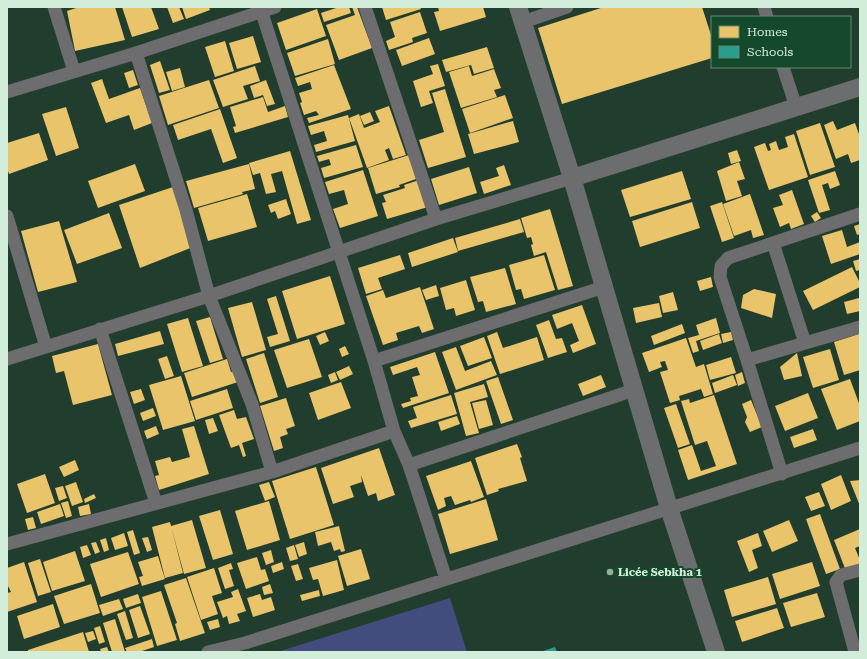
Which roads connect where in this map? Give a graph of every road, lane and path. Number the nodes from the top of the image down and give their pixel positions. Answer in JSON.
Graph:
{"nodes":[{"id":1,"x":54,"y":7,"type":"edge"},
{"id":2,"x":275,"y":7,"type":"edge"},
{"id":3,"x":365,"y":7,"type":"edge"},
{"id":4,"x":568,"y":7,"type":"edge"},
{"id":5,"x":261,"y":9,"type":"edge"},
{"id":6,"x":521,"y":15,"type":"edge"},
{"id":7,"x":136,"y":53,"type":"junction"},
{"id":8,"x":783,"y":68,"type":"edge"},
{"id":9,"x":74,"y":71,"type":"junction"},
{"id":10,"x":860,"y":87,"type":"edge"},
{"id":11,"x":7,"y":92,"type":"edge"},
{"id":12,"x":796,"y":107,"type":"junction"},
{"id":13,"x":572,"y":178,"type":"junction"},
{"id":14,"x":860,"y":214,"type":"edge"},
{"id":15,"x":7,"y":216,"type":"edge"},
{"id":16,"x":436,"y":219,"type":"junction"},
{"id":17,"x":773,"y":243,"type":"junction"},
{"id":18,"x":338,"y":252,"type":"junction"},
{"id":19,"x":604,"y":287,"type":"junction"},
{"id":20,"x":208,"y":296,"type":"junction"},
{"id":21,"x":860,"y":327,"type":"edge"},
{"id":22,"x":100,"y":329,"type":"junction"},
{"id":23,"x":805,"y":343,"type":"junction"},
{"id":24,"x":46,"y":347,"type":"junction"},
{"id":25,"x":7,"y":359,"type":"edge"},
{"id":26,"x":747,"y":360,"type":"junction"},
{"id":27,"x":374,"y":361,"type":"junction"},
{"id":28,"x":634,"y":390,"type":"junction"},
{"id":29,"x":394,"y":431,"type":"junction"},
{"id":30,"x":860,"y":448,"type":"edge"},
{"id":31,"x":409,"y":465,"type":"junction"},
{"id":32,"x":272,"y":472,"type":"junction"},
{"id":33,"x":782,"y":474,"type":"junction"},
{"id":34,"x":156,"y":503,"type":"junction"},
{"id":35,"x":669,"y":508,"type":"junction"},
{"id":36,"x":7,"y":544,"type":"edge"},
{"id":37,"x":860,"y":570,"type":"edge"},
{"id":38,"x":446,"y":579,"type":"junction"},
{"id":39,"x":246,"y":647,"type":"edge"},
{"id":40,"x":208,"y":652,"type":"edge"},
{"id":41,"x":716,"y":652,"type":"edge"},
{"id":42,"x":855,"y":652,"type":"edge"}],
"edges":[{"from":1,"to":9,"type":"street"},
{"from":2,"to":5,"type":"street"},
{"from":3,"to":16,"type":"street"},
{"from":4,"to":6,"type":"street"},
{"from":5,"to":7,"type":"street"},
{"from":5,"to":18,"type":"street"},
{"from":6,"to":13,"type":"street"},
{"from":7,"to":9,"type":"street"},
{"from":7,"to":20,"type":"street"},
{"from":8,"to":12,"type":"street"},
{"from":9,"to":11,"type":"street"},
{"from":10,"to":12,"type":"street"},
{"from":12,"to":13,"type":"street"},
{"from":13,"to":16,"type":"street"},
{"from":13,"to":19,"type":"street"},
{"from":14,"to":17,"type":"street"},
{"from":15,"to":24,"type":"street"},
{"from":16,"to":18,"type":"street"},
{"from":17,"to":23,"type":"street"},
{"from":17,"to":26,"type":"street"},
{"from":18,"to":20,"type":"street"},
{"from":18,"to":27,"type":"street"},
{"from":19,"to":27,"type":"street"},
{"from":19,"to":28,"type":"street"},
{"from":20,"to":22,"type":"street"},
{"from":20,"to":32,"type":"street"},
{"from":21,"to":23,"type":"street"},
{"from":22,"to":24,"type":"street"},
{"from":22,"to":34,"type":"street"},
{"from":23,"to":26,"type":"street"},
{"from":24,"to":25,"type":"street"},
{"from":26,"to":33,"type":"street"},
{"from":27,"to":29,"type":"street"},
{"from":28,"to":31,"type":"street"},
{"from":28,"to":35,"type":"street"},
{"from":29,"to":31,"type":"street"},
{"from":29,"to":32,"type":"street"},
{"from":30,"to":33,"type":"street"},
{"from":31,"to":38,"type":"street"},
{"from":32,"to":34,"type":"street"},
{"from":33,"to":35,"type":"street"},
{"from":34,"to":36,"type":"street"},
{"from":35,"to":38,"type":"street"},
{"from":35,"to":41,"type":"street"},
{"from":37,"to":42,"type":"street"},
{"from":38,"to":39,"type":"street"},
{"from":39,"to":40,"type":"street"}]}
